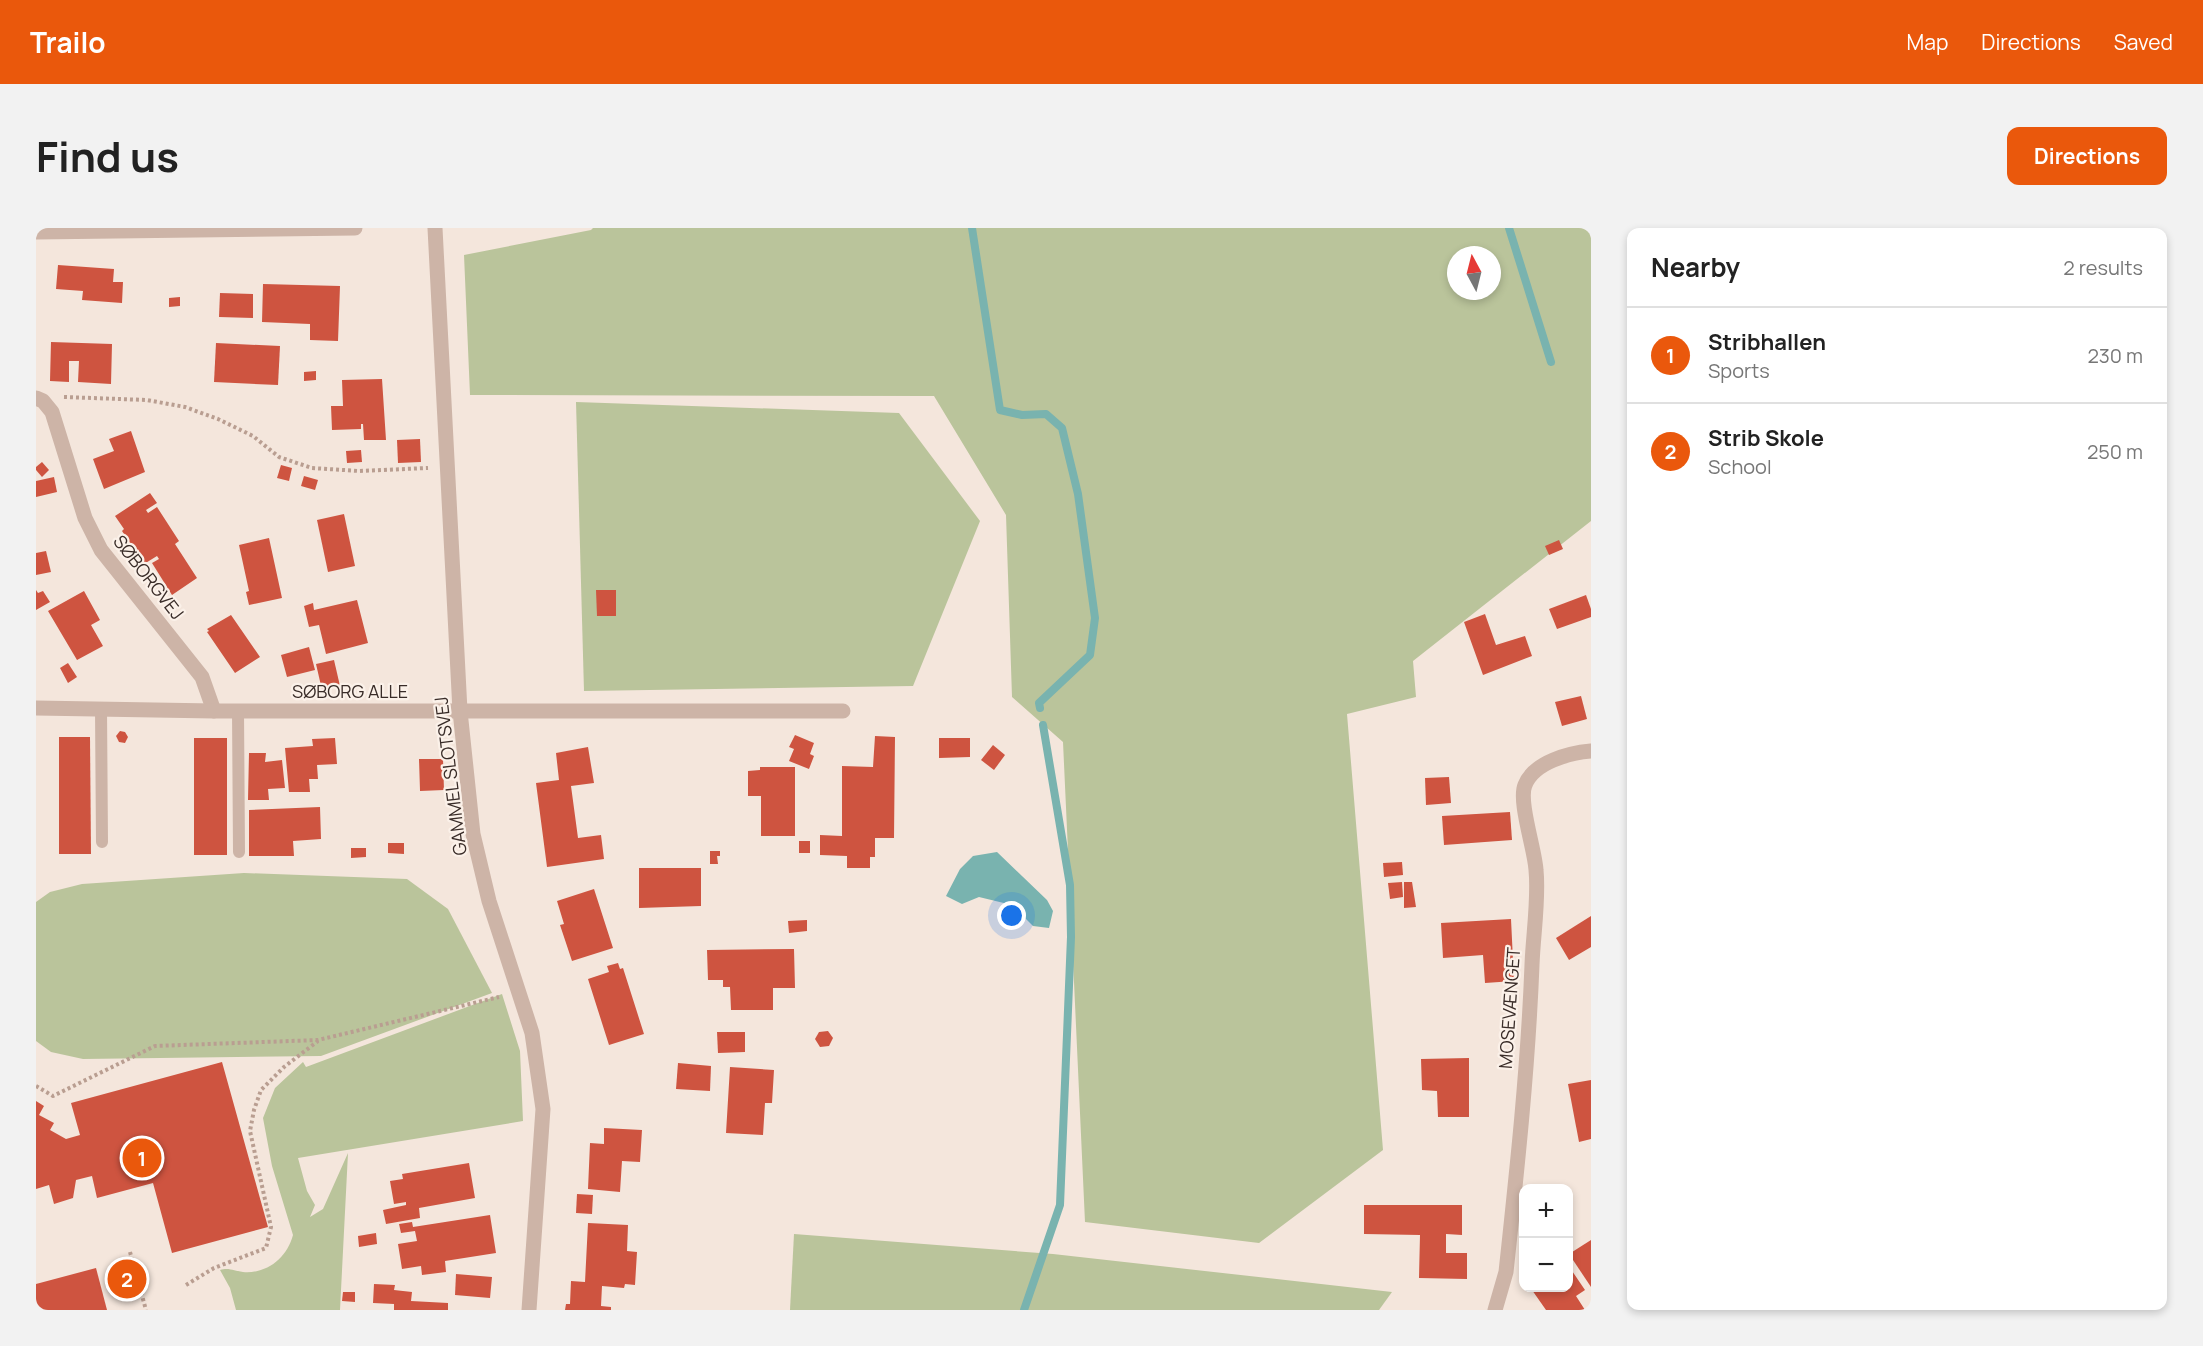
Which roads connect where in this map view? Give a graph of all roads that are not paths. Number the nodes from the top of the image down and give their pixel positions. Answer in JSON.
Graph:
{"nodes":[{"id":1,"x":355,"y":228,"type":"edge"},
{"id":2,"x":435,"y":228,"type":"edge"},
{"id":3,"x":36,"y":232,"type":"edge"},
{"id":4,"x":40,"y":399,"type":"edge"},
{"id":5,"x":36,"y":708,"type":"edge"},
{"id":6,"x":101,"y":709,"type":"junction"},
{"id":7,"x":214,"y":711,"type":"junction"},
{"id":8,"x":238,"y":711,"type":"junction"},
{"id":9,"x":460,"y":711,"type":"junction"},
{"id":10,"x":843,"y":711,"type":"dead end"},
{"id":11,"x":1591,"y":751,"type":"edge"},
{"id":12,"x":102,"y":842,"type":"dead end"},
{"id":13,"x":239,"y":852,"type":"dead end"},
{"id":14,"x":529,"y":1310,"type":"edge"},
{"id":15,"x":1495,"y":1310,"type":"edge"}],
"edges":[{"from":1,"to":3,"type":"street"},
{"from":2,"to":9,"type":"street","name":"GAMMEL SLOTSVEJ"},
{"from":4,"to":7,"type":"street","name":"SØBORGVEJ"},
{"from":5,"to":6,"type":"street","name":"SØBORG ALLE"},
{"from":6,"to":7,"type":"street","name":"SØBORG ALLE"},
{"from":6,"to":12,"type":"lane"},
{"from":7,"to":8,"type":"street","name":"SØBORG ALLE"},
{"from":8,"to":9,"type":"street","name":"SØBORG ALLE"},
{"from":8,"to":13,"type":"lane"},
{"from":9,"to":10,"type":"street","name":"SØBORG ALLE"},
{"from":9,"to":14,"type":"street","name":"GAMMEL SLOTSVEJ"},
{"from":11,"to":15,"type":"street","name":"MOSEVÆNGET"}]}
